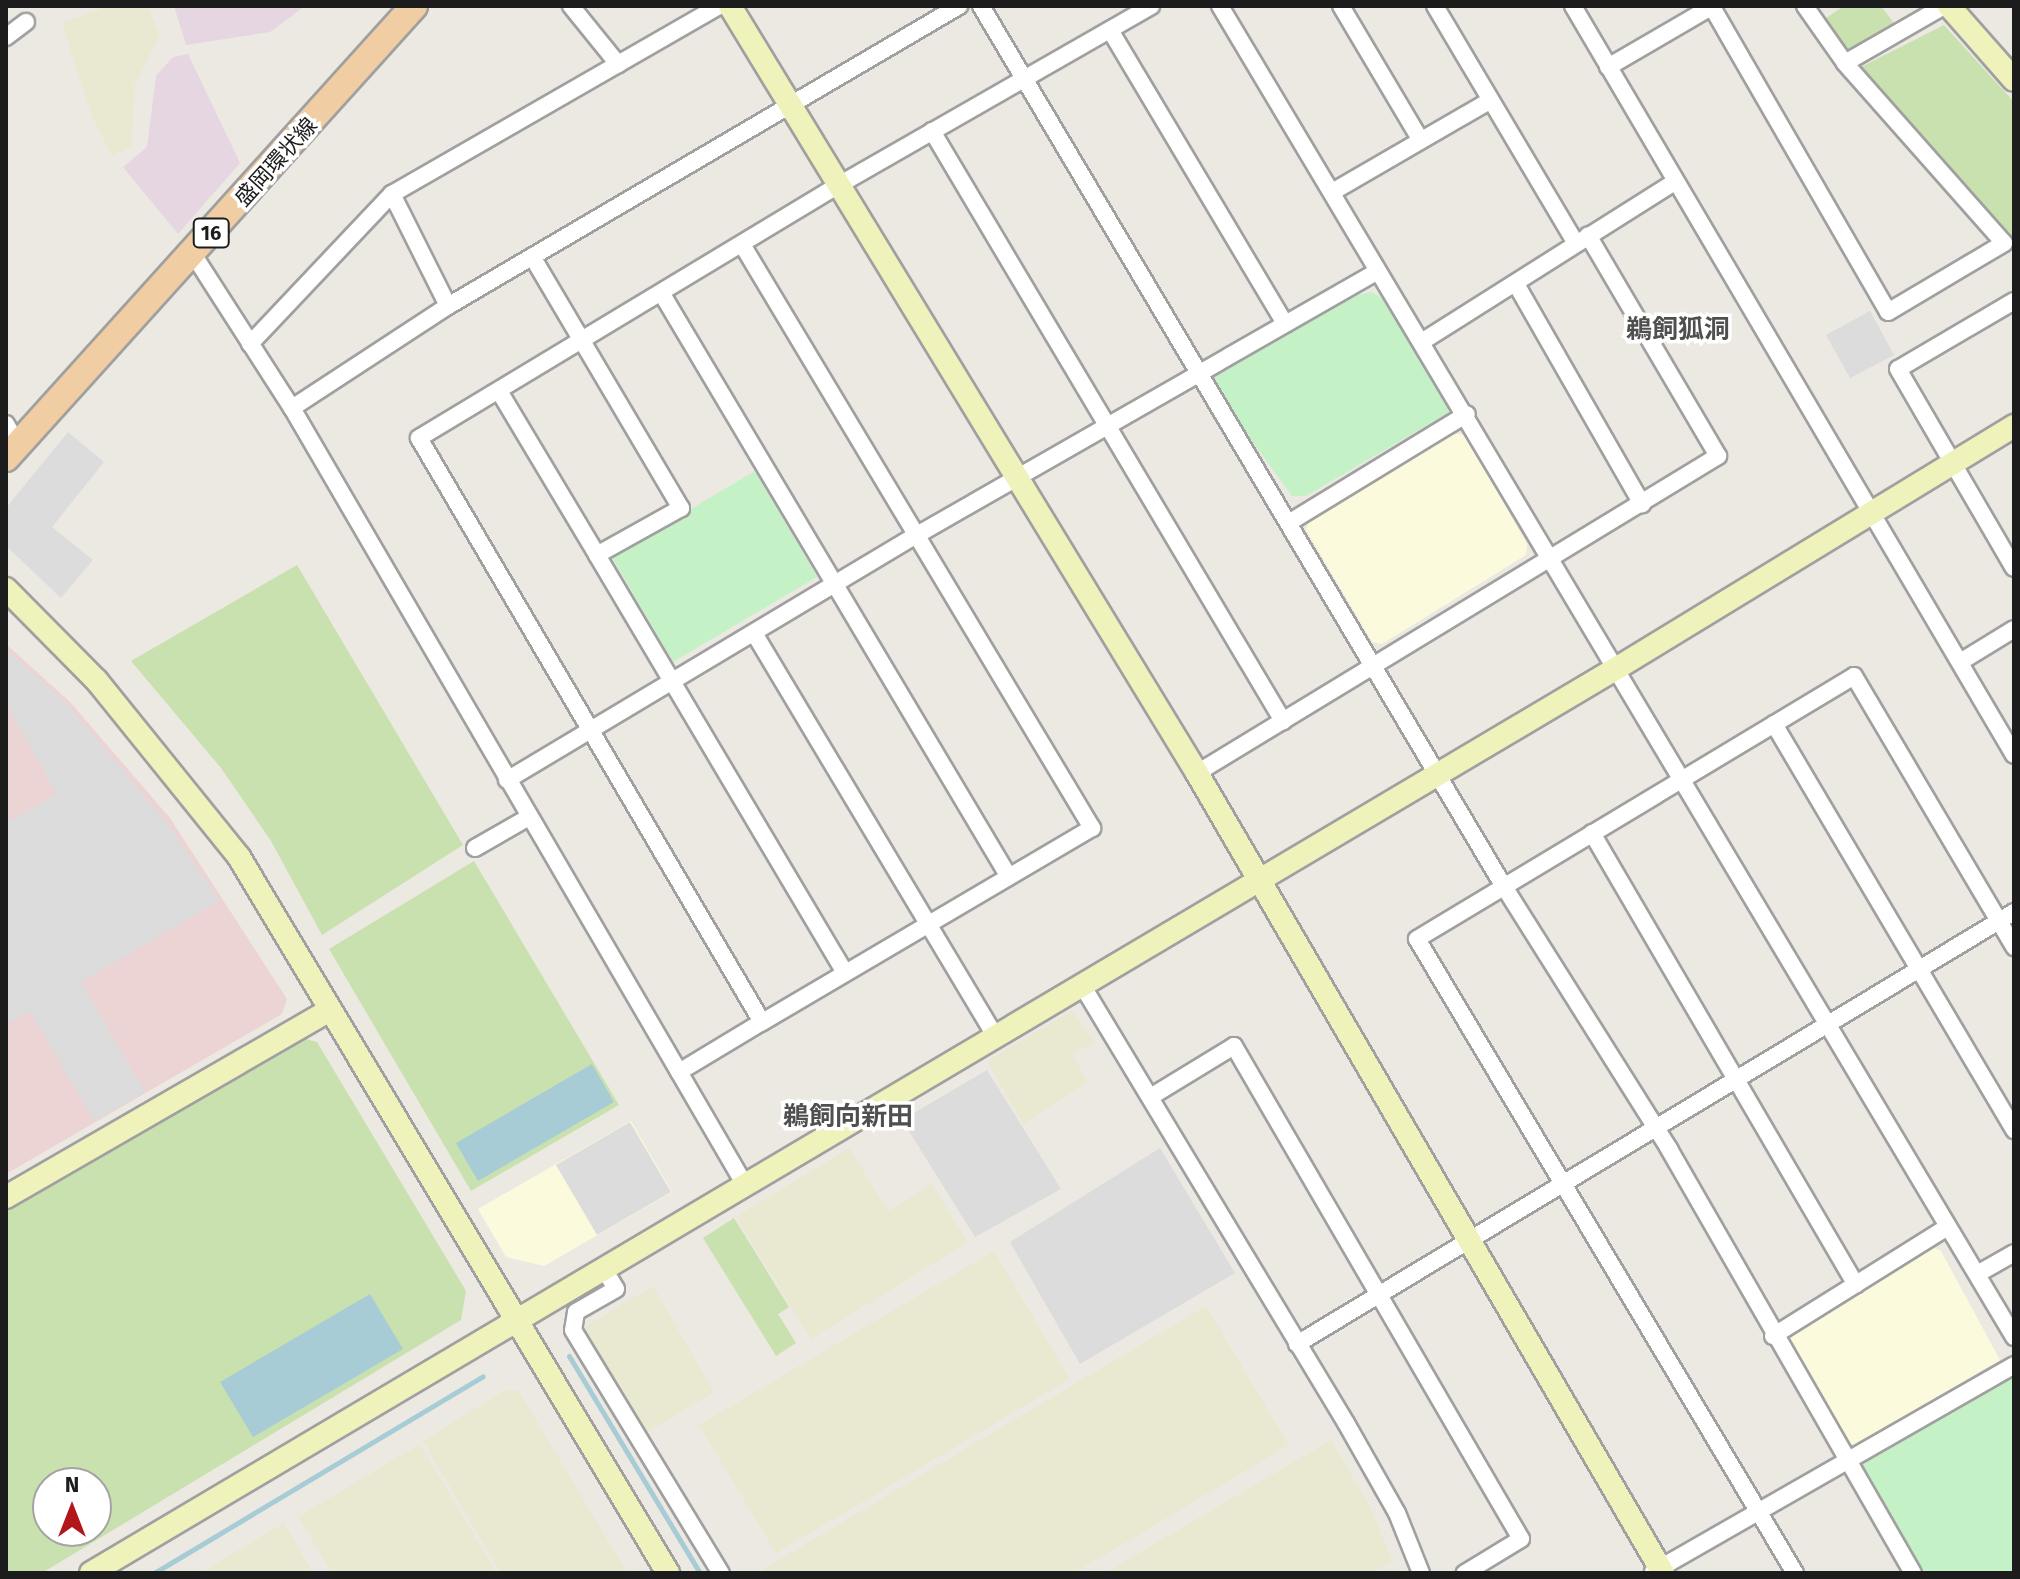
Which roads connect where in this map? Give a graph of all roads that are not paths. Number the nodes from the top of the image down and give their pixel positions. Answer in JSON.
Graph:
{"nodes":[{"id":1,"x":414,"y":6,"type":"edge"},
{"id":2,"x":571,"y":6,"type":"edge"},
{"id":3,"x":719,"y":6,"type":"edge"},
{"id":4,"x":730,"y":6,"type":"edge"},
{"id":5,"x":959,"y":6,"type":"edge"},
{"id":6,"x":981,"y":6,"type":"edge"},
{"id":7,"x":1151,"y":6,"type":"edge"},
{"id":8,"x":1220,"y":6,"type":"edge"},
{"id":9,"x":1341,"y":6,"type":"edge"},
{"id":10,"x":1435,"y":6,"type":"edge"},
{"id":11,"x":1573,"y":6,"type":"edge"},
{"id":12,"x":1712,"y":6,"type":"edge"},
{"id":13,"x":1805,"y":6,"type":"edge"},
{"id":14,"x":1947,"y":6,"type":"edge"},
{"id":15,"x":26,"y":22,"type":"dead end"},
{"id":16,"x":1110,"y":30,"type":"junction"},
{"id":17,"x":6,"y":37,"type":"edge"},
{"id":18,"x":1845,"y":63,"type":"junction"},
{"id":19,"x":618,"y":64,"type":"junction"},
{"id":20,"x":1608,"y":67,"type":"junction"},
{"id":21,"x":1022,"y":79,"type":"junction"},
{"id":22,"x":2014,"y":80,"type":"edge"},
{"id":23,"x":1491,"y":100,"type":"junction"},
{"id":24,"x":792,"y":102,"type":"junction"},
{"id":25,"x":932,"y":131,"type":"junction"},
{"id":26,"x":1420,"y":139,"type":"junction"},
{"id":27,"x":1676,"y":181,"type":"junction"},
{"id":28,"x":837,"y":186,"type":"junction"},
{"id":29,"x":1334,"y":191,"type":"junction"},
{"id":30,"x":392,"y":194,"type":"junction"},
{"id":31,"x":1582,"y":239,"type":"junction"},
{"id":32,"x":743,"y":246,"type":"junction"},
{"id":33,"x":193,"y":254,"type":"junction"},
{"id":34,"x":533,"y":258,"type":"junction"},
{"id":35,"x":1378,"y":271,"type":"junction"},
{"id":36,"x":1516,"y":284,"type":"junction"},
{"id":37,"x":662,"y":294,"type":"junction"},
{"id":38,"x":2014,"y":301,"type":"edge"},
{"id":39,"x":448,"y":306,"type":"junction"},
{"id":40,"x":1285,"y":324,"type":"junction"},
{"id":41,"x":1423,"y":341,"type":"junction"},
{"id":42,"x":579,"y":342,"type":"junction"},
{"id":43,"x":250,"y":344,"type":"junction"},
{"id":44,"x":1199,"y":373,"type":"junction"},
{"id":45,"x":499,"y":391,"type":"junction"},
{"id":46,"x":292,"y":408,"type":"junction"},
{"id":47,"x":1467,"y":414,"type":"junction"},
{"id":48,"x":2014,"y":426,"type":"edge"},
{"id":49,"x":1112,"y":427,"type":"junction"},
{"id":50,"x":10,"y":442,"type":"edge"},
{"id":51,"x":1953,"y":463,"type":"junction"},
{"id":52,"x":1017,"y":480,"type":"junction"},
{"id":53,"x":1642,"y":504,"type":"junction"},
{"id":54,"x":1871,"y":511,"type":"junction"},
{"id":55,"x":1290,"y":522,"type":"junction"},
{"id":56,"x":917,"y":535,"type":"junction"},
{"id":57,"x":2009,"y":548,"type":"edge"},
{"id":58,"x":597,"y":555,"type":"junction"},
{"id":59,"x":1551,"y":555,"type":"junction"},
{"id":60,"x":2014,"y":568,"type":"edge"},
{"id":61,"x":836,"y":582,"type":"junction"},
{"id":62,"x":6,"y":589,"type":"edge"},
{"id":63,"x":2014,"y":629,"type":"edge"},
{"id":64,"x":754,"y":633,"type":"junction"},
{"id":65,"x":1960,"y":662,"type":"junction"},
{"id":66,"x":1373,"y":667,"type":"junction"},
{"id":67,"x":1619,"y":667,"type":"junction"},
{"id":68,"x":673,"y":683,"type":"junction"},
{"id":69,"x":1283,"y":721,"type":"junction"},
{"id":70,"x":1774,"y":724,"type":"junction"},
{"id":71,"x":593,"y":729,"type":"junction"},
{"id":72,"x":2014,"y":755,"type":"edge"},
{"id":73,"x":1197,"y":773,"type":"junction"},
{"id":74,"x":1438,"y":773,"type":"junction"},
{"id":75,"x":1682,"y":779,"type":"junction"},
{"id":76,"x":507,"y":780,"type":"junction"},
{"id":77,"x":529,"y":817,"type":"junction"},
{"id":78,"x":1592,"y":833,"type":"junction"},
{"id":79,"x":475,"y":848,"type":"dead end"},
{"id":80,"x":1009,"y":877,"type":"junction"},
{"id":81,"x":1255,"y":881,"type":"junction"},
{"id":82,"x":1503,"y":885,"type":"junction"},
{"id":83,"x":2007,"y":917,"type":"edge"},
{"id":84,"x":928,"y":925,"type":"junction"},
{"id":85,"x":2014,"y":947,"type":"edge"},
{"id":86,"x":1919,"y":970,"type":"junction"},
{"id":87,"x":845,"y":973,"type":"junction"},
{"id":88,"x":1082,"y":985,"type":"junction"},
{"id":89,"x":328,"y":1011,"type":"junction"},
{"id":90,"x":762,"y":1022,"type":"junction"},
{"id":91,"x":1828,"y":1024,"type":"junction"},
{"id":92,"x":996,"y":1038,"type":"junction"},
{"id":93,"x":679,"y":1072,"type":"junction"},
{"id":94,"x":1734,"y":1082,"type":"junction"},
{"id":95,"x":1152,"y":1096,"type":"junction"},
{"id":96,"x":1656,"y":1130,"type":"junction"},
{"id":97,"x":2014,"y":1130,"type":"edge"},
{"id":98,"x":1564,"y":1184,"type":"junction"},
{"id":99,"x":745,"y":1185,"type":"junction"},
{"id":100,"x":6,"y":1197,"type":"edge"},
{"id":101,"x":1946,"y":1228,"type":"junction"},
{"id":102,"x":1471,"y":1238,"type":"junction"},
{"id":103,"x":2014,"y":1253,"type":"edge"},
{"id":104,"x":604,"y":1269,"type":"junction"},
{"id":105,"x":1979,"y":1273,"type":"junction"},
{"id":106,"x":1856,"y":1285,"type":"junction"},
{"id":107,"x":1377,"y":1295,"type":"junction"},
{"id":108,"x":515,"y":1320,"type":"junction"},
{"id":109,"x":1773,"y":1336,"type":"junction"},
{"id":110,"x":2014,"y":1337,"type":"edge"},
{"id":111,"x":1297,"y":1344,"type":"junction"},
{"id":112,"x":2014,"y":1365,"type":"edge"},
{"id":113,"x":1847,"y":1460,"type":"junction"},
{"id":114,"x":1757,"y":1512,"type":"junction"},
{"id":115,"x":1658,"y":1571,"type":"edge"},
{"id":116,"x":91,"y":1573,"type":"edge"},
{"id":117,"x":668,"y":1573,"type":"edge"},
{"id":118,"x":721,"y":1573,"type":"edge"},
{"id":119,"x":1421,"y":1573,"type":"edge"},
{"id":120,"x":1465,"y":1573,"type":"edge"},
{"id":121,"x":1795,"y":1573,"type":"edge"},
{"id":122,"x":1913,"y":1573,"type":"edge"}],
"edges":[{"from":1,"to":33,"type":"main road","name":"盛岡環状線","number":"16"},
{"from":2,"to":19,"type":"street"},
{"from":3,"to":19,"type":"street"},
{"from":4,"to":24,"type":"street"},
{"from":5,"to":24,"type":"street"},
{"from":6,"to":21,"type":"street"},
{"from":7,"to":16,"type":"street"},
{"from":8,"to":29,"type":"street"},
{"from":9,"to":26,"type":"street"},
{"from":10,"to":23,"type":"street"},
{"from":11,"to":20,"type":"street"},
{"from":12,"to":18,"type":"street"},
{"from":12,"to":20,"type":"street"},
{"from":13,"to":18,"type":"street"},
{"from":14,"to":18,"type":"street"},
{"from":14,"to":22,"type":"street"},
{"from":15,"to":17,"type":"street"},
{"from":16,"to":21,"type":"street"},
{"from":16,"to":40,"type":"street"},
{"from":19,"to":30,"type":"street"},
{"from":20,"to":27,"type":"street"},
{"from":21,"to":25,"type":"street"},
{"from":21,"to":44,"type":"street"},
{"from":23,"to":26,"type":"street"},
{"from":23,"to":31,"type":"street"},
{"from":24,"to":28,"type":"street"},
{"from":24,"to":34,"type":"street"},
{"from":25,"to":28,"type":"street"},
{"from":25,"to":49,"type":"street"},
{"from":26,"to":29,"type":"street"},
{"from":27,"to":31,"type":"street"},
{"from":27,"to":54,"type":"street"},
{"from":28,"to":32,"type":"street"},
{"from":28,"to":52,"type":"street"},
{"from":29,"to":35,"type":"street"},
{"from":30,"to":39,"type":"street"},
{"from":30,"to":43,"type":"street"},
{"from":31,"to":36,"type":"street"},
{"from":31,"to":53,"type":"street"},
{"from":32,"to":37,"type":"street"},
{"from":32,"to":56,"type":"street"},
{"from":33,"to":43,"type":"street"},
{"from":33,"to":50,"type":"main road","name":"盛岡環状線","number":"16"},
{"from":34,"to":39,"type":"street"},
{"from":34,"to":42,"type":"street"},
{"from":35,"to":40,"type":"street"},
{"from":35,"to":41,"type":"street"},
{"from":36,"to":41,"type":"street"},
{"from":36,"to":53,"type":"street"},
{"from":37,"to":42,"type":"street"},
{"from":37,"to":61,"type":"street"},
{"from":38,"to":51,"type":"street"},
{"from":39,"to":46,"type":"street"},
{"from":40,"to":44,"type":"street"},
{"from":41,"to":47,"type":"street"},
{"from":42,"to":45,"type":"street"},
{"from":42,"to":58,"type":"street"},
{"from":43,"to":46,"type":"street"},
{"from":44,"to":49,"type":"street"},
{"from":44,"to":55,"type":"street"},
{"from":45,"to":58,"type":"street"},
{"from":45,"to":71,"type":"street"},
{"from":46,"to":76,"type":"street"},
{"from":47,"to":55,"type":"street"},
{"from":47,"to":59,"type":"street"},
{"from":48,"to":51,"type":"street"},
{"from":49,"to":52,"type":"street"},
{"from":49,"to":69,"type":"street"},
{"from":51,"to":54,"type":"street"},
{"from":51,"to":57,"type":"street"},
{"from":52,"to":56,"type":"street"},
{"from":52,"to":73,"type":"street"},
{"from":53,"to":59,"type":"street"},
{"from":54,"to":65,"type":"street"},
{"from":54,"to":67,"type":"street"},
{"from":55,"to":66,"type":"street"},
{"from":56,"to":61,"type":"street"},
{"from":56,"to":80,"type":"street"},
{"from":57,"to":60,"type":"street"},
{"from":58,"to":68,"type":"street"},
{"from":59,"to":66,"type":"street"},
{"from":59,"to":67,"type":"street"},
{"from":61,"to":64,"type":"street"},
{"from":61,"to":80,"type":"street"},
{"from":62,"to":89,"type":"street"},
{"from":63,"to":65,"type":"street"},
{"from":64,"to":68,"type":"street"},
{"from":64,"to":84,"type":"street"},
{"from":65,"to":72,"type":"street"},
{"from":66,"to":69,"type":"street"},
{"from":66,"to":74,"type":"street"},
{"from":67,"to":74,"type":"street"},
{"from":67,"to":75,"type":"street"},
{"from":68,"to":71,"type":"street"},
{"from":68,"to":87,"type":"street"},
{"from":69,"to":73,"type":"street"},
{"from":70,"to":75,"type":"street"},
{"from":70,"to":83,"type":"street"},
{"from":70,"to":86,"type":"street"},
{"from":71,"to":76,"type":"street"},
{"from":71,"to":90,"type":"street"},
{"from":73,"to":81,"type":"street"},
{"from":74,"to":81,"type":"street"},
{"from":74,"to":82,"type":"street"},
{"from":75,"to":78,"type":"street"},
{"from":75,"to":91,"type":"street"},
{"from":76,"to":77,"type":"street"},
{"from":77,"to":79,"type":"street"},
{"from":77,"to":93,"type":"street"},
{"from":78,"to":82,"type":"street"},
{"from":78,"to":94,"type":"street"},
{"from":80,"to":84,"type":"street"},
{"from":81,"to":88,"type":"street"},
{"from":81,"to":102,"type":"street"},
{"from":82,"to":96,"type":"street"},
{"from":82,"to":98,"type":"street"},
{"from":83,"to":85,"type":"street"},
{"from":83,"to":86,"type":"street"},
{"from":84,"to":87,"type":"street"},
{"from":84,"to":92,"type":"street"},
{"from":86,"to":91,"type":"street"},
{"from":86,"to":97,"type":"street"},
{"from":87,"to":90,"type":"street"},
{"from":88,"to":92,"type":"street"},
{"from":88,"to":95,"type":"street"},
{"from":89,"to":100,"type":"street"},
{"from":89,"to":108,"type":"street"},
{"from":90,"to":93,"type":"street"},
{"from":91,"to":94,"type":"street"},
{"from":91,"to":101,"type":"street"},
{"from":92,"to":99,"type":"street"},
{"from":93,"to":99,"type":"street"},
{"from":94,"to":96,"type":"street"},
{"from":94,"to":106,"type":"street"},
{"from":95,"to":107,"type":"street"},
{"from":95,"to":111,"type":"street"},
{"from":96,"to":98,"type":"street"},
{"from":96,"to":109,"type":"street"},
{"from":98,"to":102,"type":"street"},
{"from":98,"to":114,"type":"street"},
{"from":99,"to":104,"type":"street"},
{"from":101,"to":105,"type":"street"},
{"from":101,"to":106,"type":"street"},
{"from":102,"to":107,"type":"street"},
{"from":102,"to":115,"type":"street"},
{"from":103,"to":105,"type":"street"},
{"from":104,"to":108,"type":"street"},
{"from":104,"to":118,"type":"street"},
{"from":105,"to":110,"type":"street"},
{"from":106,"to":109,"type":"street"},
{"from":107,"to":111,"type":"street"},
{"from":107,"to":120,"type":"street"},
{"from":108,"to":116,"type":"street"},
{"from":108,"to":117,"type":"street"},
{"from":109,"to":113,"type":"street"},
{"from":111,"to":119,"type":"street"},
{"from":112,"to":113,"type":"street"},
{"from":113,"to":114,"type":"street"},
{"from":113,"to":122,"type":"street"},
{"from":114,"to":115,"type":"street"},
{"from":114,"to":121,"type":"street"}]}
